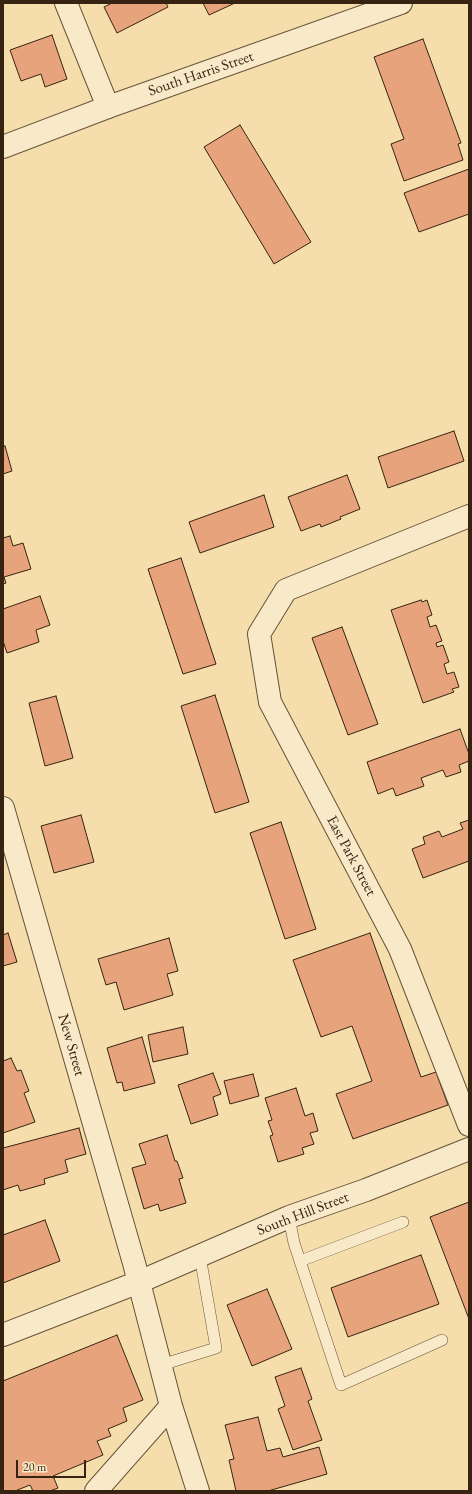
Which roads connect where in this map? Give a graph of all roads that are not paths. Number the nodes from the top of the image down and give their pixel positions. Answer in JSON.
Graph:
{"nodes":[{"id":1,"x":66,"y":3,"type":"edge"},
{"id":2,"x":401,"y":3,"type":"edge"},
{"id":3,"x":108,"y":107,"type":"junction"},
{"id":4,"x":3,"y":147,"type":"edge"},
{"id":5,"x":469,"y":516,"type":"edge"},
{"id":6,"x":3,"y":808,"type":"edge"},
{"id":7,"x":469,"y":1125,"type":"edge"},
{"id":8,"x":469,"y":1149,"type":"edge"},
{"id":9,"x":289,"y":1217,"type":"junction"},
{"id":10,"x":403,"y":1222,"type":"dead end"},
{"id":11,"x":200,"y":1256,"type":"junction"},
{"id":12,"x":300,"y":1261,"type":"junction"},
{"id":13,"x":139,"y":1282,"type":"junction"},
{"id":14,"x":3,"y":1335,"type":"edge"},
{"id":15,"x":442,"y":1340,"type":"dead end"},
{"id":16,"x":161,"y":1365,"type":"junction"},
{"id":17,"x":171,"y":1406,"type":"junction"},
{"id":18,"x":96,"y":1491,"type":"edge"},
{"id":19,"x":198,"y":1491,"type":"edge"}],
"edges":[{"from":1,"to":3,"type":"street"},
{"from":2,"to":3,"type":"street","name":"South Harris Street"},
{"from":3,"to":4,"type":"street","name":"South Harris Street"},
{"from":5,"to":7,"type":"street","name":"East Park Street"},
{"from":6,"to":13,"type":"street","name":"New Street"},
{"from":8,"to":9,"type":"street","name":"South Hill Street"},
{"from":9,"to":11,"type":"street","name":"South Hill Street"},
{"from":9,"to":12,"type":"lane"},
{"from":10,"to":12,"type":"lane"},
{"from":11,"to":13,"type":"street","name":"South Hill Street"},
{"from":11,"to":16,"type":"lane"},
{"from":12,"to":15,"type":"lane"},
{"from":13,"to":14,"type":"street","name":"South Hill Street"},
{"from":13,"to":16,"type":"street"},
{"from":16,"to":17,"type":"street"},
{"from":17,"to":18,"type":"street"},
{"from":17,"to":19,"type":"street"}]}
